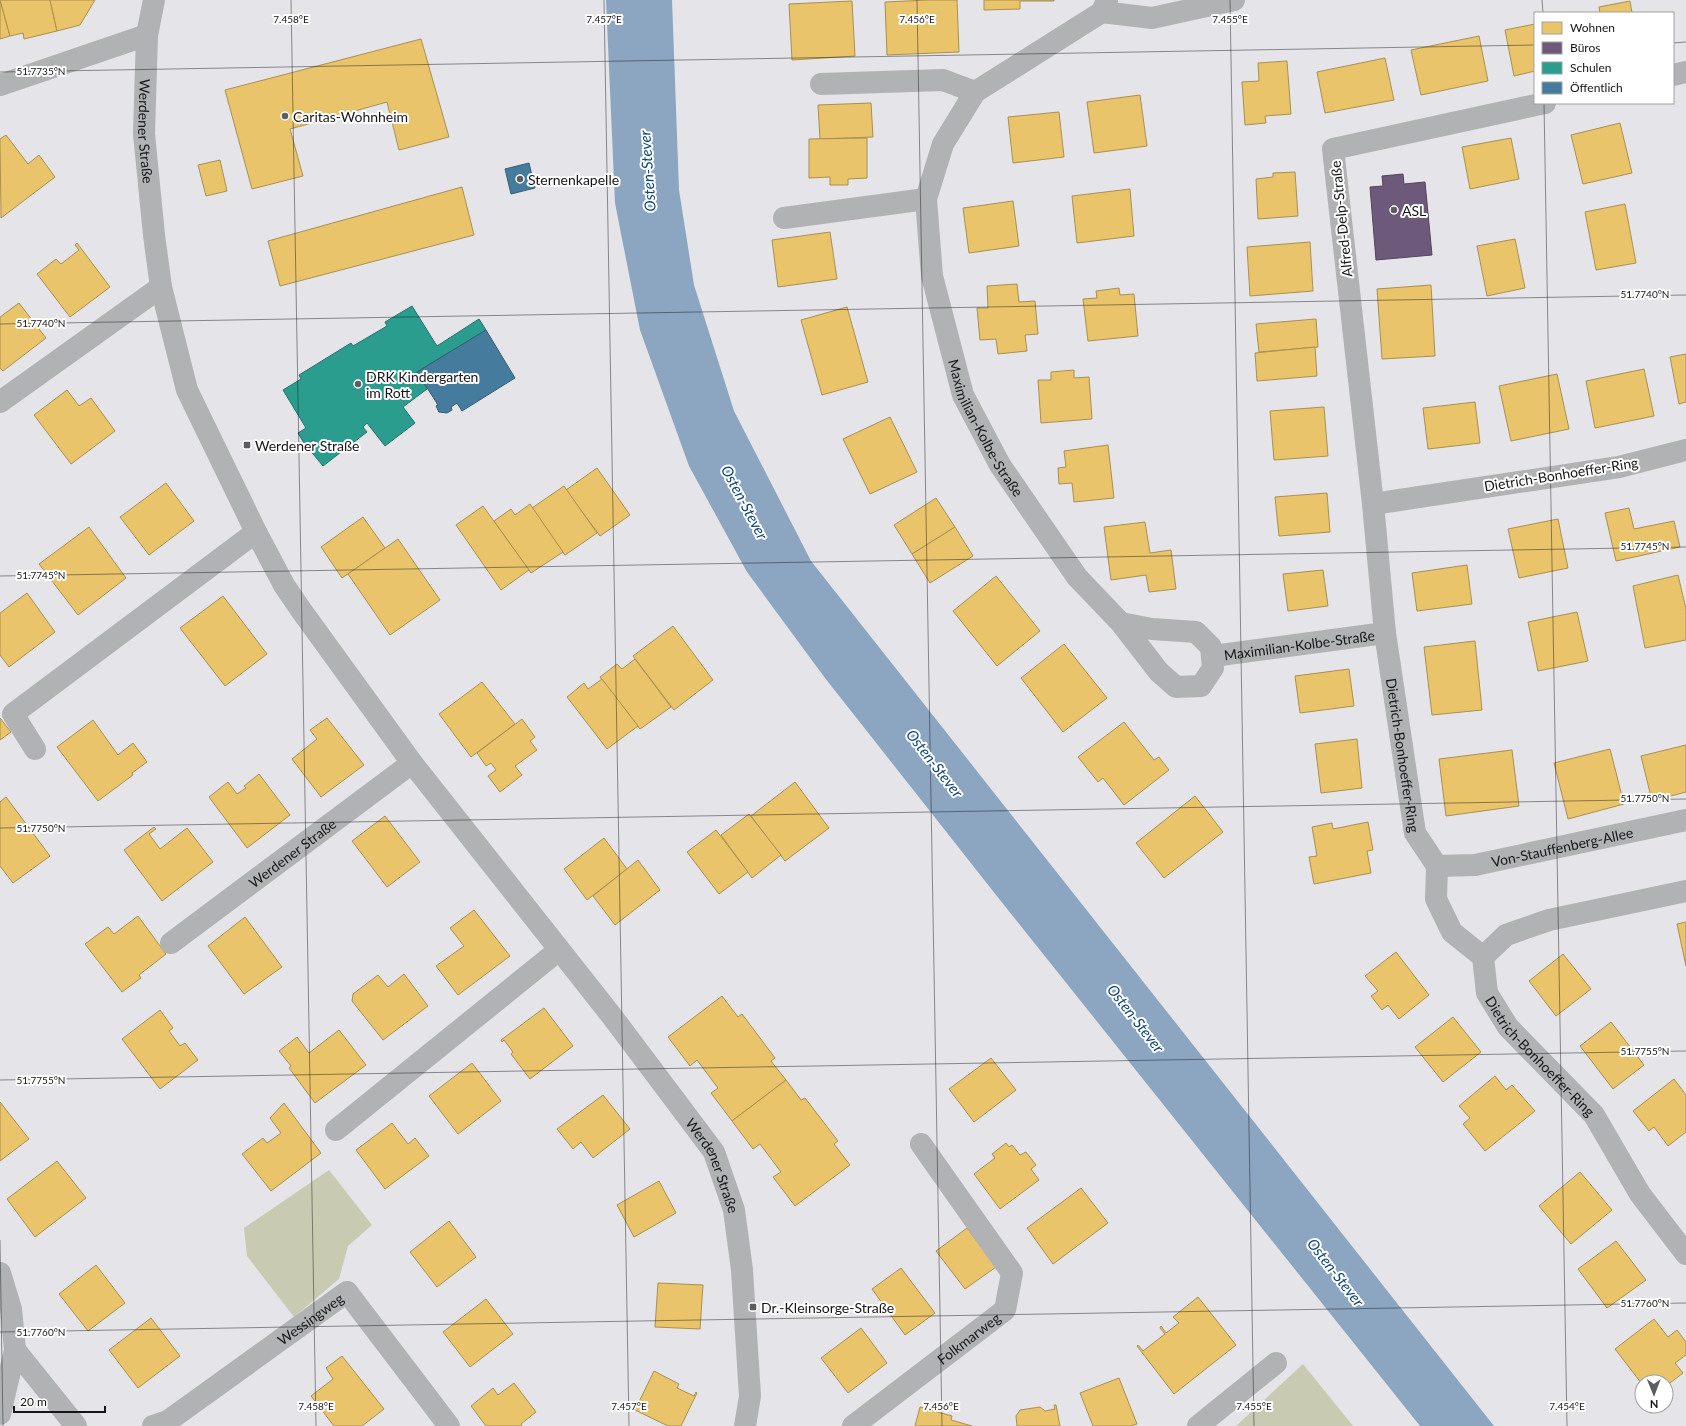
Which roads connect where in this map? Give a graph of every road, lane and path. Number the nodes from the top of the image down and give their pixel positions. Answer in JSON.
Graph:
{"nodes":[{"id":1,"x":154,"y":0,"type":"edge"},
{"id":2,"x":1234,"y":0,"type":"edge"},
{"id":3,"x":1104,"y":6,"type":"edge"},
{"id":4,"x":147,"y":35,"type":"junction"},
{"id":5,"x":1686,"y":72,"type":"edge"},
{"id":6,"x":1674,"y":75,"type":"edge"},
{"id":7,"x":821,"y":84,"type":"dead end"},
{"id":8,"x":0,"y":85,"type":"edge"},
{"id":9,"x":975,"y":92,"type":"junction"},
{"id":10,"x":1540,"y":104,"type":"edge"},
{"id":11,"x":926,"y":199,"type":"junction"},
{"id":12,"x":784,"y":218,"type":"dead end"},
{"id":13,"x":161,"y":287,"type":"junction"},
{"id":14,"x":0,"y":402,"type":"edge"},
{"id":15,"x":1686,"y":450,"type":"edge"},
{"id":16,"x":1372,"y":504,"type":"junction"},
{"id":17,"x":256,"y":532,"type":"junction"},
{"id":18,"x":1121,"y":623,"type":"junction"},
{"id":19,"x":1385,"y":633,"type":"junction"},
{"id":20,"x":1212,"y":656,"type":"junction"},
{"id":21,"x":35,"y":749,"type":"dead end"},
{"id":22,"x":412,"y":762,"type":"junction"},
{"id":23,"x":1686,"y":820,"type":"edge"},
{"id":24,"x":1437,"y":866,"type":"junction"},
{"id":25,"x":1686,"y":891,"type":"edge"},
{"id":26,"x":171,"y":943,"type":"dead end"},
{"id":27,"x":559,"y":950,"type":"junction"},
{"id":28,"x":1483,"y":957,"type":"junction"},
{"id":29,"x":336,"y":1130,"type":"dead end"},
{"id":30,"x":921,"y":1144,"type":"dead end"},
{"id":31,"x":1686,"y":1254,"type":"edge"},
{"id":32,"x":0,"y":1273,"type":"edge"},
{"id":33,"x":15,"y":1350,"type":"junction"},
{"id":34,"x":1276,"y":1363,"type":"dead end"},
{"id":35,"x":0,"y":1414,"type":"edge"},
{"id":36,"x":76,"y":1426,"type":"edge"},
{"id":37,"x":153,"y":1426,"type":"edge"},
{"id":38,"x":450,"y":1426,"type":"edge"},
{"id":39,"x":745,"y":1426,"type":"edge"},
{"id":40,"x":853,"y":1426,"type":"edge"},
{"id":41,"x":1198,"y":1426,"type":"edge"}],
"edges":[{"from":1,"to":4,"type":"street","name":"Werdener Straße"},
{"from":2,"to":3,"type":"street","name":"Maximilian-Kolbe-Straße"},
{"from":3,"to":9,"type":"street","name":"Maximilian-Kolbe-Straße"},
{"from":4,"to":8,"type":"street"},
{"from":4,"to":13,"type":"street","name":"Werdener Straße"},
{"from":5,"to":6,"type":"street"},
{"from":7,"to":9,"type":"street"},
{"from":9,"to":11,"type":"street","name":"Maximilian-Kolbe-Straße"},
{"from":10,"to":16,"type":"street","name":"Alfred-Delp-Straße"},
{"from":11,"to":12,"type":"street"},
{"from":11,"to":18,"type":"street","name":"Maximilian-Kolbe-Straße"},
{"from":13,"to":14,"type":"street"},
{"from":13,"to":17,"type":"street","name":"Werdener Straße"},
{"from":15,"to":16,"type":"street","name":"Dietrich-Bonhoeffer-Ring"},
{"from":16,"to":19,"type":"street","name":"Dietrich-Bonhoeffer-Ring"},
{"from":17,"to":21,"type":"street"},
{"from":17,"to":22,"type":"street","name":"Werdener Straße"},
{"from":18,"to":20,"type":"street","name":"Maximilian-Kolbe-Straße"},
{"from":18,"to":20,"type":"street","name":"Maximilian-Kolbe-Straße"},
{"from":19,"to":20,"type":"street","name":"Maximilian-Kolbe-Straße"},
{"from":19,"to":24,"type":"street","name":"Dietrich-Bonhoeffer-Ring"},
{"from":22,"to":26,"type":"street","name":"Werdener Straße"},
{"from":22,"to":27,"type":"street","name":"Werdener Straße"},
{"from":23,"to":24,"type":"street","name":"Von-Stauffenberg-Allee"},
{"from":24,"to":28,"type":"street"},
{"from":25,"to":28,"type":"street"},
{"from":27,"to":29,"type":"street"},
{"from":27,"to":39,"type":"street","name":"Werdener Straße"},
{"from":28,"to":31,"type":"street","name":"Dietrich-Bonhoeffer-Ring"},
{"from":30,"to":40,"type":"street","name":"Folkmarweg"},
{"from":32,"to":33,"type":"street"},
{"from":33,"to":35,"type":"street"},
{"from":33,"to":36,"type":"street"},
{"from":34,"to":41,"type":"street"},
{"from":37,"to":38,"type":"street","name":"Wessingweg"}]}
